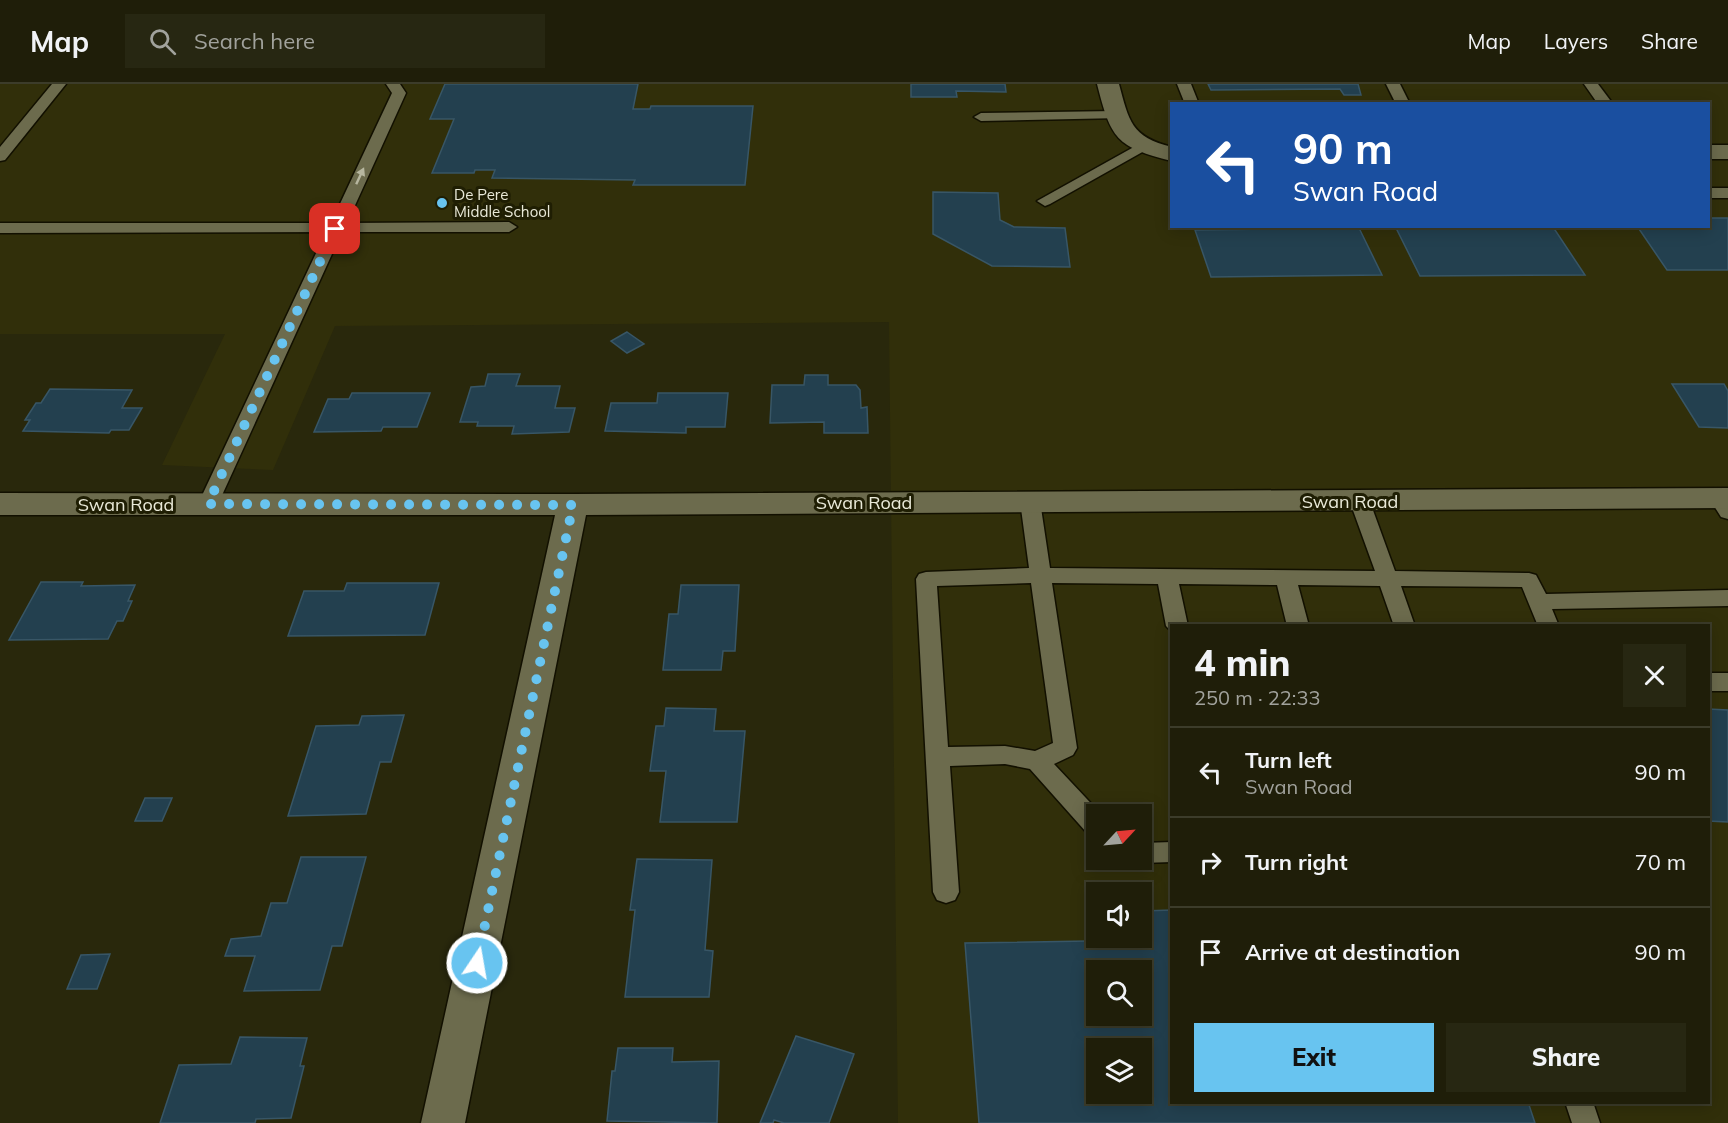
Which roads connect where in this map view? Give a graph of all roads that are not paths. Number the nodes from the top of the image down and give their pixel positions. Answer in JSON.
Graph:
{"nodes":[{"id":1,"x":59,"y":84,"type":"edge"},
{"id":2,"x":393,"y":84,"type":"edge"},
{"id":3,"x":1108,"y":84,"type":"edge"},
{"id":4,"x":1184,"y":84,"type":"edge"},
{"id":5,"x":1393,"y":84,"type":"edge"},
{"id":6,"x":1591,"y":84,"type":"edge"},
{"id":7,"x":1191,"y":102,"type":"edge"},
{"id":8,"x":1402,"y":102,"type":"edge"},
{"id":9,"x":1604,"y":102,"type":"edge"},
{"id":10,"x":1116,"y":115,"type":"junction"},
{"id":11,"x":981,"y":117,"type":"dead end"},
{"id":12,"x":1141,"y":147,"type":"junction"},
{"id":13,"x":1710,"y":152,"type":"edge"},
{"id":14,"x":1728,"y":152,"type":"edge"},
{"id":15,"x":1170,"y":154,"type":"edge"},
{"id":16,"x":0,"y":157,"type":"edge"},
{"id":17,"x":1710,"y":193,"type":"edge"},
{"id":18,"x":1728,"y":193,"type":"edge"},
{"id":19,"x":1045,"y":201,"type":"dead end"},
{"id":20,"x":508,"y":227,"type":"dead end"},
{"id":21,"x":0,"y":228,"type":"edge"},
{"id":22,"x":335,"y":229,"type":"junction"},
{"id":23,"x":1030,"y":501,"type":"junction"},
{"id":24,"x":1360,"y":502,"type":"junction"},
{"id":25,"x":1725,"y":503,"type":"edge"},
{"id":26,"x":0,"y":504,"type":"edge"},
{"id":27,"x":208,"y":504,"type":"junction"},
{"id":28,"x":573,"y":505,"type":"junction"},
{"id":29,"x":1040,"y":575,"type":"junction"},
{"id":30,"x":1167,"y":577,"type":"junction"},
{"id":31,"x":1286,"y":579,"type":"junction"},
{"id":32,"x":1388,"y":580,"type":"junction"},
{"id":33,"x":1728,"y":597,"type":"edge"},
{"id":34,"x":1539,"y":602,"type":"junction"},
{"id":35,"x":1177,"y":624,"type":"edge"},
{"id":36,"x":1297,"y":624,"type":"edge"},
{"id":37,"x":1404,"y":624,"type":"edge"},
{"id":38,"x":1548,"y":624,"type":"edge"},
{"id":39,"x":1710,"y":682,"type":"edge"},
{"id":40,"x":1728,"y":682,"type":"edge"},
{"id":41,"x":937,"y":757,"type":"junction"},
{"id":42,"x":1037,"y":761,"type":"junction"},
{"id":43,"x":1086,"y":815,"type":"edge"},
{"id":44,"x":1170,"y":852,"type":"edge"},
{"id":45,"x":1152,"y":853,"type":"edge"},
{"id":46,"x":946,"y":892,"type":"dead end"},
{"id":47,"x":1580,"y":1104,"type":"edge"},
{"id":48,"x":443,"y":1123,"type":"edge"},
{"id":49,"x":1586,"y":1123,"type":"edge"}],
"edges":[{"from":1,"to":16,"type":"lane"},
{"from":22,"to":2,"type":"lane","one_way":true},
{"from":3,"to":10,"type":"street"},
{"from":4,"to":7,"type":"lane"},
{"from":5,"to":8,"type":"lane"},
{"from":6,"to":9,"type":"lane"},
{"from":10,"to":11,"type":"lane"},
{"from":10,"to":12,"type":"street"},
{"from":12,"to":15,"type":"street"},
{"from":12,"to":19,"type":"lane"},
{"from":13,"to":14,"type":"street"},
{"from":17,"to":18,"type":"lane"},
{"from":20,"to":22,"type":"lane"},
{"from":21,"to":22,"type":"lane"},
{"from":22,"to":27,"type":"lane"},
{"from":23,"to":24,"type":"street","name":"Swan Road"},
{"from":23,"to":28,"type":"street","name":"Swan Road"},
{"from":23,"to":29,"type":"lane"},
{"from":24,"to":25,"type":"street","name":"Swan Road"},
{"from":24,"to":32,"type":"lane"},
{"from":26,"to":27,"type":"street","name":"Swan Road"},
{"from":27,"to":28,"type":"street","name":"Swan Road"},
{"from":28,"to":48,"type":"street"},
{"from":29,"to":30,"type":"lane"},
{"from":29,"to":41,"type":"lane"},
{"from":29,"to":42,"type":"lane"},
{"from":30,"to":31,"type":"lane"},
{"from":30,"to":35,"type":"lane"},
{"from":31,"to":32,"type":"lane"},
{"from":31,"to":36,"type":"lane"},
{"from":32,"to":34,"type":"lane"},
{"from":32,"to":37,"type":"lane"},
{"from":33,"to":34,"type":"lane"},
{"from":34,"to":38,"type":"lane"},
{"from":39,"to":40,"type":"lane"},
{"from":41,"to":42,"type":"lane"},
{"from":41,"to":46,"type":"lane"},
{"from":42,"to":43,"type":"lane"},
{"from":44,"to":45,"type":"lane"},
{"from":47,"to":49,"type":"lane"}]}
